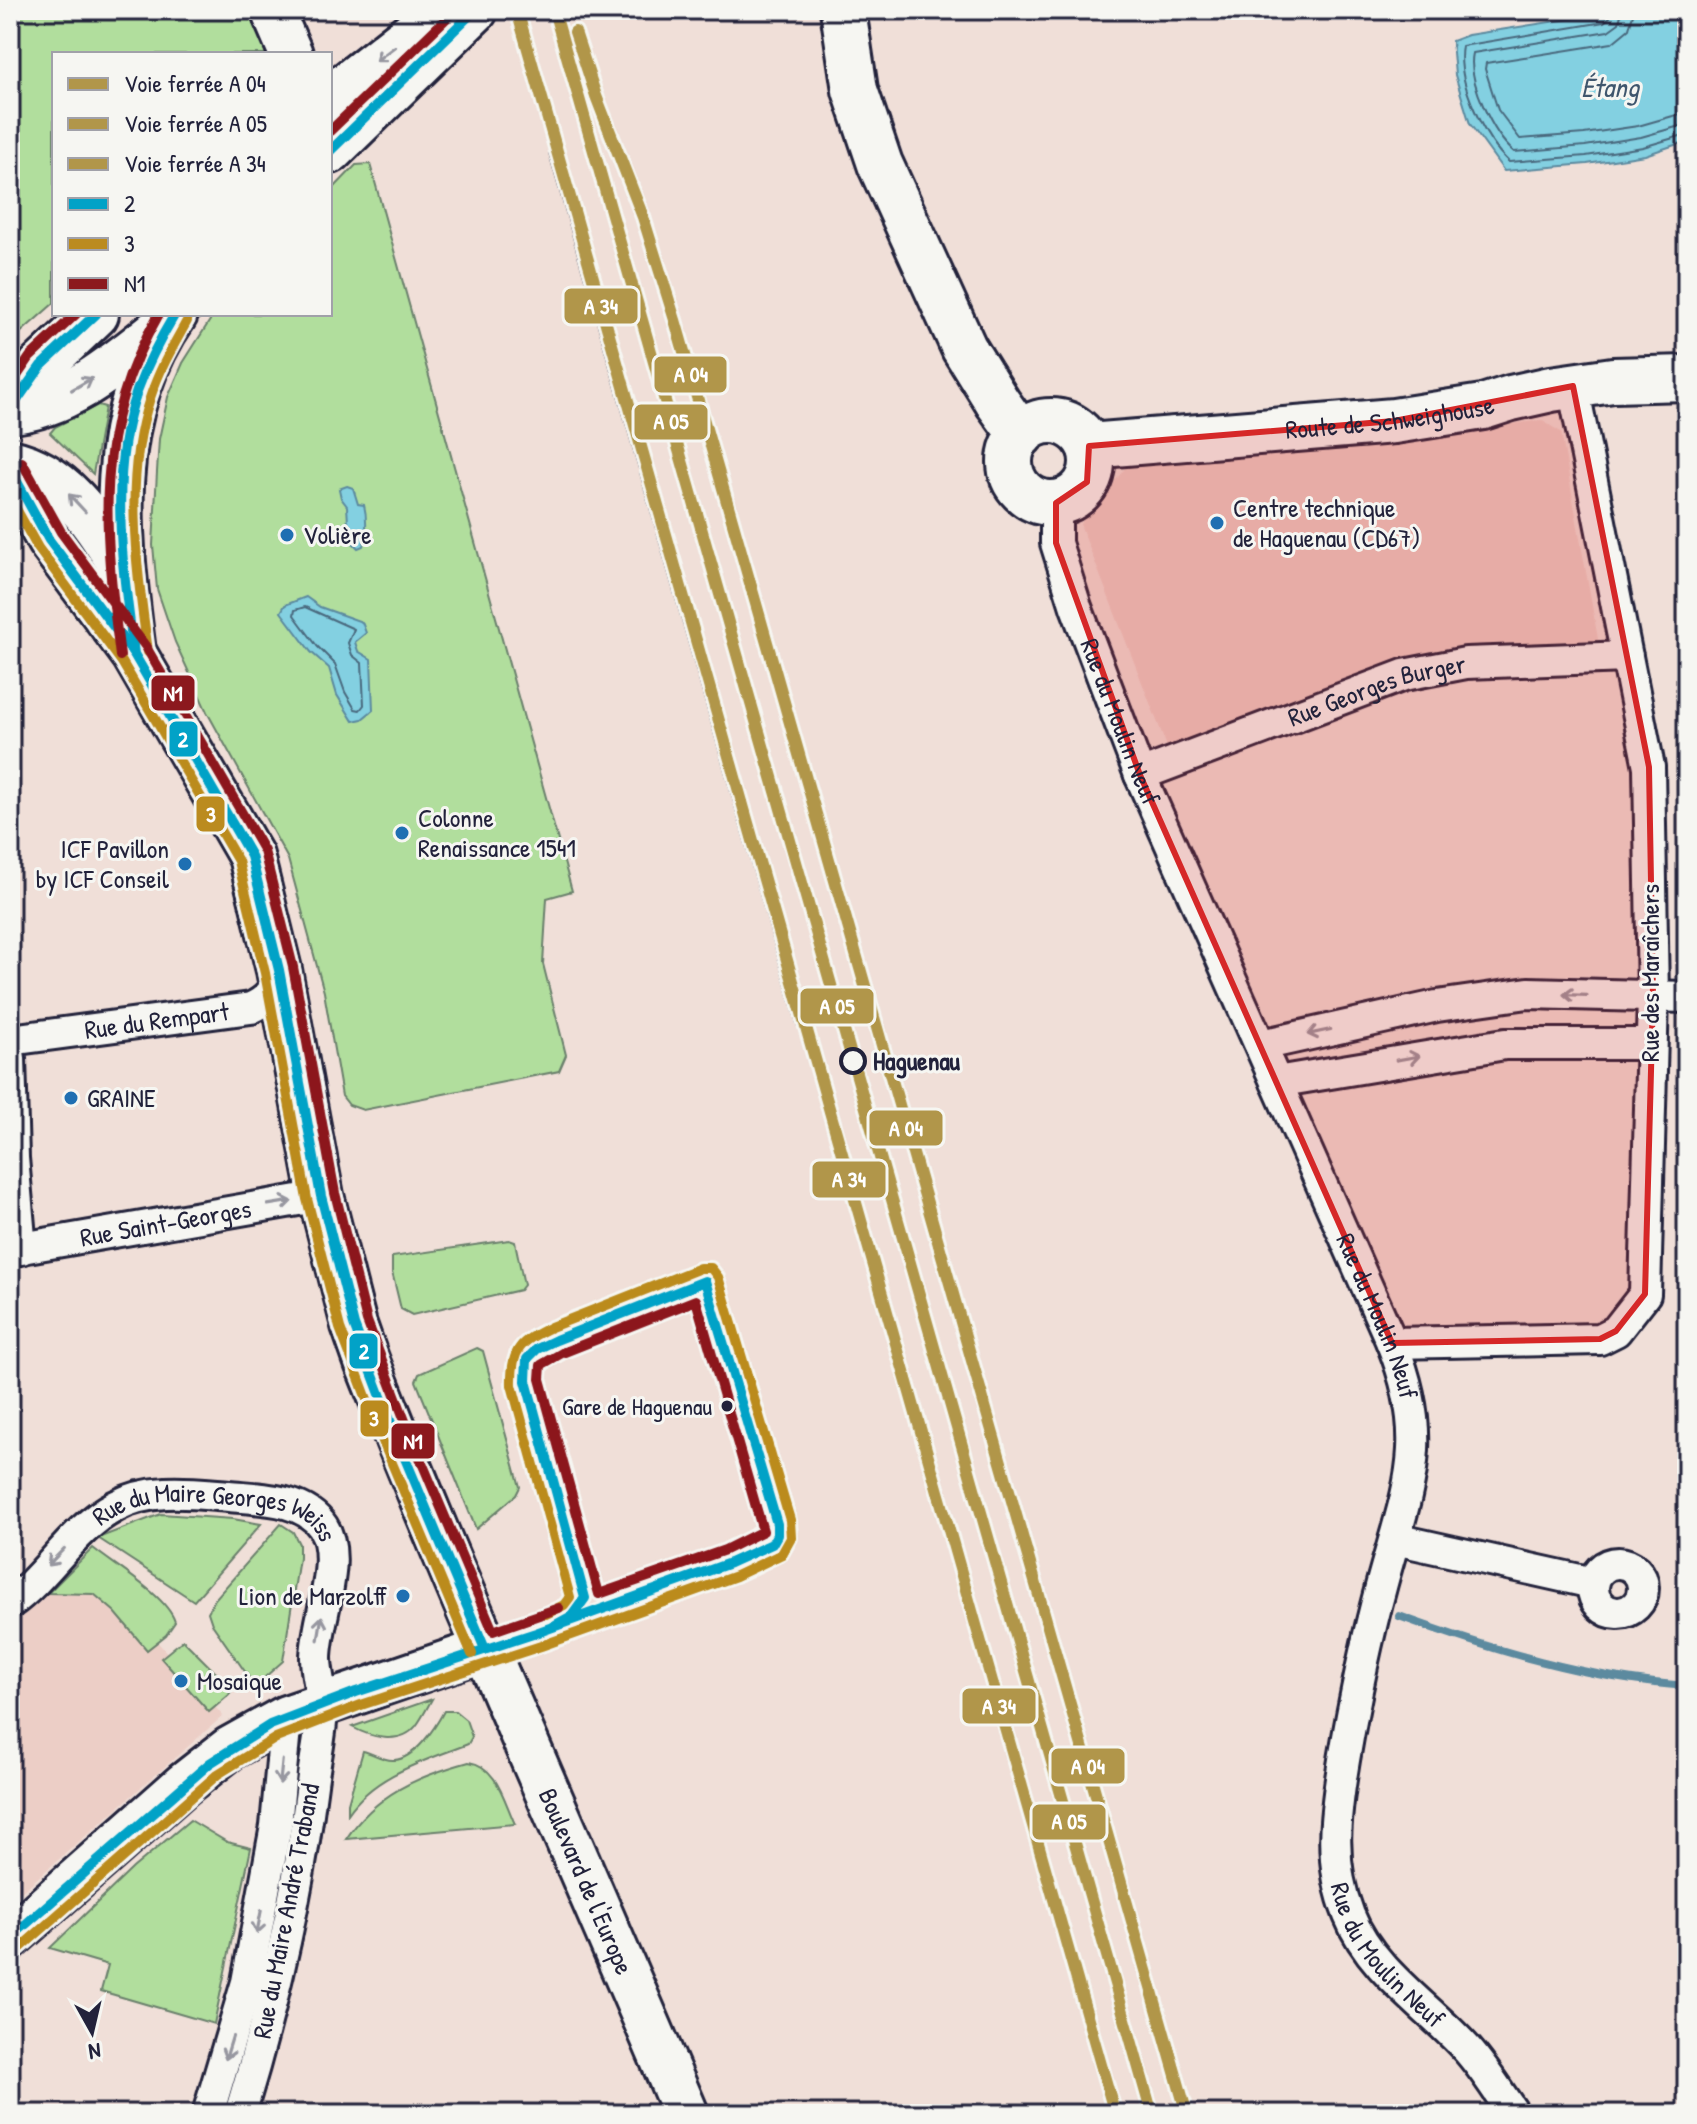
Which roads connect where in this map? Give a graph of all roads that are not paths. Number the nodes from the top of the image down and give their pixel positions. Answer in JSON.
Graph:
{"nodes":[{"id":1,"x":272,"y":10,"type":"edge"},
{"id":2,"x":439,"y":10,"type":"edge"},
{"id":3,"x":475,"y":10,"type":"edge"},
{"id":4,"x":843,"y":10,"type":"edge"},
{"id":5,"x":290,"y":52,"type":"edge"},
{"id":6,"x":332,"y":96,"type":"edge"},
{"id":7,"x":332,"y":149,"type":"edge"},
{"id":8,"x":94,"y":316,"type":"edge"},
{"id":9,"x":172,"y":318,"type":"edge"},
{"id":10,"x":1687,"y":378,"type":"edge"},
{"id":11,"x":1573,"y":386,"type":"junction"},
{"id":12,"x":10,"y":411,"type":"edge"},
{"id":13,"x":1021,"y":435,"type":"junction"},
{"id":14,"x":1089,"y":446,"type":"junction"},
{"id":15,"x":10,"y":462,"type":"edge"},
{"id":16,"x":10,"y":469,"type":"edge"},
{"id":17,"x":1056,"y":503,"type":"junction"},
{"id":18,"x":122,"y":566,"type":"junction"},
{"id":19,"x":134,"y":654,"type":"junction"},
{"id":20,"x":1627,"y":657,"type":"junction"},
{"id":21,"x":1140,"y":775,"type":"junction"},
{"id":22,"x":279,"y":970,"type":"junction"},
{"id":23,"x":1653,"y":997,"type":"junction"},
{"id":24,"x":1687,"y":997,"type":"edge"},
{"id":25,"x":1467,"y":1002,"type":"junction"},
{"id":26,"x":10,"y":1040,"type":"edge"},
{"id":27,"x":1650,"y":1044,"type":"junction"},
{"id":28,"x":1261,"y":1045,"type":"junction"},
{"id":29,"x":1473,"y":1048,"type":"junction"},
{"id":30,"x":10,"y":1058,"type":"edge"},
{"id":31,"x":1276,"y":1082,"type":"junction"},
{"id":32,"x":321,"y":1196,"type":"junction"},
{"id":33,"x":16,"y":1250,"type":"edge"},
{"id":34,"x":1392,"y":1343,"type":"junction"},
{"id":35,"x":1395,"y":1539,"type":"junction"},
{"id":36,"x":1593,"y":1583,"type":"dead end"},
{"id":37,"x":10,"y":1603,"type":"edge"},
{"id":38,"x":485,"y":1649,"type":"junction"},
{"id":39,"x":304,"y":1711,"type":"junction"},
{"id":40,"x":10,"y":1938,"type":"edge"},
{"id":41,"x":208,"y":2114,"type":"edge"},
{"id":42,"x":240,"y":2114,"type":"edge"},
{"id":43,"x":686,"y":2114,"type":"edge"},
{"id":44,"x":1514,"y":2114,"type":"edge"}],
"edges":[{"from":1,"to":5,"type":"street"},
{"from":2,"to":6,"type":"main road","one_way":true},
{"from":3,"to":7,"type":"main road"},
{"from":4,"to":13,"type":"main road"},
{"from":8,"to":12,"type":"main road"},
{"from":12,"to":9,"type":"main road","one_way":true},
{"from":9,"to":18,"type":"main road"},
{"from":10,"to":11,"type":"main road","name":"Route de Schweighouse"},
{"from":11,"to":14,"type":"main road","name":"Route de Schweighouse"},
{"from":11,"to":20,"type":"street","name":"Rue des Maraîchers"},
{"from":13,"to":14,"type":"main road"},
{"from":13,"to":17,"type":"main road"},
{"from":14,"to":17,"type":"main road"},
{"from":18,"to":15,"type":"main road","one_way":true},
{"from":16,"to":19,"type":"main road","name":"Boulevard de l'Europe"},
{"from":17,"to":21,"type":"street","name":"Rue du Moulin Neuf"},
{"from":18,"to":19,"type":"main road"},
{"from":19,"to":22,"type":"main road","name":"Boulevard de l'Europe"},
{"from":20,"to":21,"type":"street","name":"Rue Georges Burger"},
{"from":20,"to":23,"type":"street","name":"Rue des Maraîchers"},
{"from":21,"to":28,"type":"street","name":"Rue du Moulin Neuf"},
{"from":22,"to":26,"type":"street","name":"Rue du Rempart"},
{"from":22,"to":32,"type":"main road","name":"Boulevard de l'Europe"},
{"from":23,"to":24,"type":"street"},
{"from":23,"to":25,"type":"street","one_way":true},
{"from":23,"to":27,"type":"street","name":"Rue des Maraîchers"},
{"from":25,"to":28,"type":"street","one_way":true},
{"from":25,"to":29,"type":"street"},
{"from":27,"to":29,"type":"street"},
{"from":27,"to":34,"type":"street","name":"Rue des Maraîchers"},
{"from":28,"to":31,"type":"street","name":"Rue du Moulin Neuf"},
{"from":31,"to":29,"type":"street","one_way":true},
{"from":30,"to":33,"type":"street"},
{"from":31,"to":34,"type":"street","name":"Rue du Moulin Neuf"},
{"from":33,"to":32,"type":"street","name":"Rue Saint-Georges","one_way":true},
{"from":32,"to":38,"type":"main road","name":"Boulevard de l'Europe"},
{"from":34,"to":35,"type":"street","name":"Rue du Moulin Neuf"},
{"from":35,"to":36,"type":"street"},
{"from":35,"to":44,"type":"street","name":"Rue du Moulin Neuf"},
{"from":39,"to":37,"type":"street","name":"Rue du Maire Georges Weiss","one_way":true},
{"from":38,"to":39,"type":"street"},
{"from":38,"to":43,"type":"main road","name":"Boulevard de l'Europe"},
{"from":39,"to":40,"type":"street"},
{"from":39,"to":41,"type":"street","name":"Rue du Maire André Traband","one_way":true},
{"from":39,"to":42,"type":"street","name":"Rue du Maire André Traband"}]}
